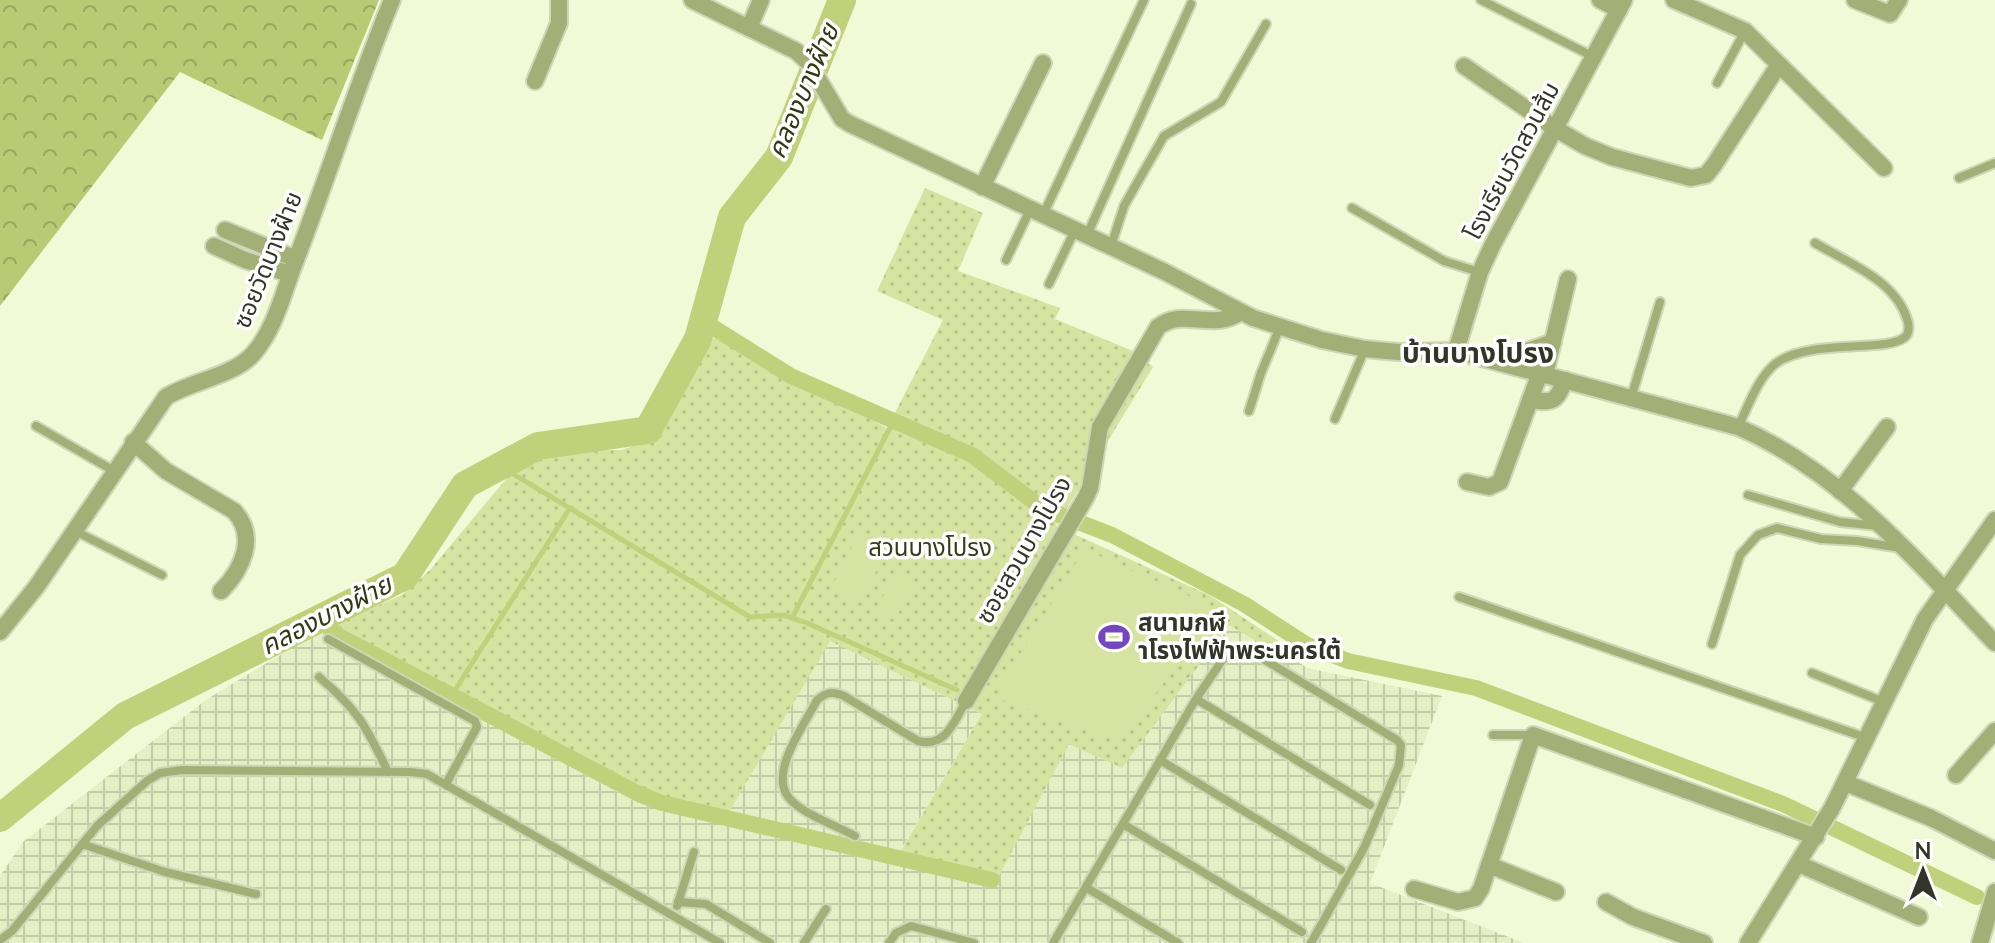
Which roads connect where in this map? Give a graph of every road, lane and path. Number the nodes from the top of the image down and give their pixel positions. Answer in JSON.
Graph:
{"nodes":[{"id":1,"x":392,"y":0,"type":"edge"},
{"id":2,"x":559,"y":0,"type":"edge"},
{"id":3,"x":761,"y":0,"type":"edge"},
{"id":4,"x":1144,"y":0,"type":"edge"},
{"id":5,"x":1481,"y":0,"type":"edge"},
{"id":6,"x":1600,"y":0,"type":"edge"},
{"id":7,"x":1674,"y":0,"type":"edge"},
{"id":8,"x":1855,"y":0,"type":"edge"},
{"id":9,"x":1899,"y":0,"type":"edge"},
{"id":10,"x":698,"y":1,"type":"edge"},
{"id":11,"x":1191,"y":4,"type":"dead end"},
{"id":12,"x":1622,"y":5,"type":"edge"},
{"id":13,"x":1266,"y":24,"type":"dead end"},
{"id":14,"x":749,"y":28,"type":"junction"},
{"id":15,"x":1745,"y":31,"type":"junction"},
{"id":16,"x":1595,"y":58,"type":"junction"},
{"id":17,"x":1043,"y":63,"type":"dead end"},
{"id":18,"x":1464,"y":66,"type":"dead end"},
{"id":19,"x":1778,"y":66,"type":"dead end"},
{"id":20,"x":535,"y":81,"type":"dead end"},
{"id":21,"x":1717,"y":83,"type":"dead end"},
{"id":22,"x":1556,"y":129,"type":"junction"},
{"id":23,"x":1995,"y":163,"type":"edge"},
{"id":24,"x":1884,"y":168,"type":"dead end"},
{"id":25,"x":1959,"y":178,"type":"dead end"},
{"id":26,"x":982,"y":187,"type":"junction"},
{"id":27,"x":1352,"y":208,"type":"dead end"},
{"id":28,"x":1036,"y":213,"type":"junction"},
{"id":29,"x":225,"y":230,"type":"dead end"},
{"id":30,"x":1081,"y":233,"type":"junction"},
{"id":31,"x":1815,"y":243,"type":"dead end"},
{"id":32,"x":214,"y":246,"type":"dead end"},
{"id":33,"x":1111,"y":247,"type":"junction"},
{"id":34,"x":1006,"y":260,"type":"dead end"},
{"id":35,"x":293,"y":266,"type":"junction"},
{"id":36,"x":1480,"y":272,"type":"junction"},
{"id":37,"x":1568,"y":279,"type":"dead end"},
{"id":38,"x":1049,"y":284,"type":"dead end"},
{"id":39,"x":1660,"y":302,"type":"dead end"},
{"id":40,"x":1241,"y":312,"type":"junction"},
{"id":41,"x":1280,"y":327,"type":"junction"},
{"id":42,"x":1553,"y":342,"type":"junction"},
{"id":43,"x":1365,"y":349,"type":"junction"},
{"id":44,"x":1456,"y":351,"type":"junction"},
{"id":45,"x":1517,"y":367,"type":"junction"},
{"id":46,"x":1542,"y":374,"type":"junction"},
{"id":47,"x":1565,"y":380,"type":"junction"},
{"id":48,"x":1631,"y":398,"type":"junction"},
{"id":49,"x":1530,"y":400,"type":"junction"},
{"id":50,"x":1249,"y":411,"type":"dead end"},
{"id":51,"x":1335,"y":419,"type":"dead end"},
{"id":52,"x":36,"y":426,"type":"dead end"},
{"id":53,"x":1738,"y":427,"type":"junction"},
{"id":54,"x":1887,"y":427,"type":"dead end"},
{"id":55,"x":133,"y":442,"type":"junction"},
{"id":56,"x":114,"y":471,"type":"junction"},
{"id":57,"x":1467,"y":482,"type":"dead end"},
{"id":58,"x":1840,"y":491,"type":"junction"},
{"id":59,"x":1748,"y":495,"type":"dead end"},
{"id":60,"x":1995,"y":520,"type":"edge"},
{"id":61,"x":1883,"y":526,"type":"junction"},
{"id":62,"x":74,"y":530,"type":"junction"},
{"id":63,"x":1906,"y":549,"type":"junction"},
{"id":64,"x":162,"y":575,"type":"dead end"},
{"id":65,"x":1944,"y":590,"type":"junction"},
{"id":66,"x":221,"y":591,"type":"dead end"},
{"id":67,"x":1459,"y":597,"type":"dead end"},
{"id":68,"x":3,"y":621,"type":"edge"},
{"id":69,"x":328,"y":639,"type":"dead end"},
{"id":70,"x":1995,"y":643,"type":"edge"},
{"id":71,"x":1712,"y":644,"type":"dead end"},
{"id":72,"x":1812,"y":673,"type":"dead end"},
{"id":73,"x":319,"y":677,"type":"dead end"},
{"id":74,"x":1196,"y":699,"type":"junction"},
{"id":75,"x":966,"y":701,"type":"joint"},
{"id":76,"x":1885,"y":702,"type":"junction"},
{"id":77,"x":1995,"y":731,"type":"edge"},
{"id":78,"x":1493,"y":735,"type":"dead end"},
{"id":79,"x":1533,"y":735,"type":"junction"},
{"id":80,"x":1868,"y":739,"type":"junction"},
{"id":81,"x":1160,"y":760,"type":"junction"},
{"id":82,"x":388,"y":772,"type":"junction"},
{"id":83,"x":1956,"y":775,"type":"dead end"},
{"id":84,"x":1846,"y":783,"type":"junction"},
{"id":85,"x":446,"y":784,"type":"junction"},
{"id":86,"x":1370,"y":805,"type":"dead end"},
{"id":87,"x":1123,"y":824,"type":"junction"},
{"id":88,"x":855,"y":836,"type":"dead end"},
{"id":89,"x":1816,"y":837,"type":"junction"},
{"id":90,"x":82,"y":844,"type":"junction"},
{"id":91,"x":1995,"y":851,"type":"edge"},
{"id":92,"x":694,"y":852,"type":"dead end"},
{"id":93,"x":1799,"y":864,"type":"junction"},
{"id":94,"x":1489,"y":865,"type":"junction"},
{"id":95,"x":1341,"y":870,"type":"dead end"},
{"id":96,"x":1087,"y":888,"type":"junction"},
{"id":97,"x":1414,"y":889,"type":"dead end"},
{"id":98,"x":1556,"y":892,"type":"dead end"},
{"id":99,"x":1995,"y":892,"type":"edge"},
{"id":100,"x":256,"y":894,"type":"dead end"},
{"id":101,"x":678,"y":902,"type":"junction"},
{"id":102,"x":1606,"y":902,"type":"dead end"},
{"id":103,"x":826,"y":909,"type":"dead end"},
{"id":104,"x":674,"y":915,"type":"junction"},
{"id":105,"x":1919,"y":917,"type":"dead end"},
{"id":106,"x":1302,"y":932,"type":"dead end"},
{"id":107,"x":0,"y":940,"type":"edge"},
{"id":108,"x":720,"y":943,"type":"edge"},
{"id":109,"x":770,"y":943,"type":"edge"},
{"id":110,"x":804,"y":943,"type":"edge"},
{"id":111,"x":889,"y":943,"type":"edge"},
{"id":112,"x":974,"y":943,"type":"edge"},
{"id":113,"x":1053,"y":943,"type":"edge"},
{"id":114,"x":1178,"y":943,"type":"edge"},
{"id":115,"x":1311,"y":943,"type":"edge"},
{"id":116,"x":1704,"y":943,"type":"edge"},
{"id":117,"x":1748,"y":943,"type":"edge"},
{"id":118,"x":1980,"y":943,"type":"edge"}],
"edges":[{"from":1,"to":35,"type":"street","name":"ซอยวัดบางฝ้าย"},
{"from":2,"to":20,"type":"street"},
{"from":3,"to":14,"type":"street"},
{"from":4,"to":28,"type":"lane"},
{"from":5,"to":16,"type":"lane"},
{"from":6,"to":12,"type":"street"},
{"from":7,"to":15,"type":"street"},
{"from":8,"to":9,"type":"street"},
{"from":10,"to":14,"type":"street"},
{"from":11,"to":30,"type":"lane"},
{"from":12,"to":16,"type":"street","name":"โรงเรียนวัดสวนส้ม"},
{"from":13,"to":33,"type":"lane"},
{"from":14,"to":26,"type":"street"},
{"from":15,"to":21,"type":"lane"},
{"from":15,"to":24,"type":"street"},
{"from":16,"to":22,"type":"street","name":"โรงเรียนวัดสวนส้ม"},
{"from":17,"to":26,"type":"street"},
{"from":18,"to":22,"type":"street"},
{"from":19,"to":22,"type":"street"},
{"from":22,"to":36,"type":"street","name":"โรงเรียนวัดสวนส้ม"},
{"from":23,"to":25,"type":"lane"},
{"from":26,"to":28,"type":"street"},
{"from":27,"to":36,"type":"lane"},
{"from":28,"to":30,"type":"street"},
{"from":28,"to":34,"type":"lane"},
{"from":29,"to":35,"type":"street"},
{"from":30,"to":33,"type":"street"},
{"from":30,"to":38,"type":"lane"},
{"from":31,"to":53,"type":"lane"},
{"from":32,"to":35,"type":"street"},
{"from":33,"to":40,"type":"street"},
{"from":35,"to":55,"type":"street","name":"ซอยวัดบางฝ้าย"},
{"from":36,"to":44,"type":"street","name":"โรงเรียนวัดสวนส้ม"},
{"from":37,"to":42,"type":"street"},
{"from":39,"to":48,"type":"lane"},
{"from":40,"to":41,"type":"street"},
{"from":40,"to":75,"type":"street","name":"ซอยสวนบางโปรง"},
{"from":41,"to":43,"type":"street"},
{"from":41,"to":50,"type":"lane"},
{"from":42,"to":45,"type":"street"},
{"from":42,"to":46,"type":"street"},
{"from":43,"to":44,"type":"street"},
{"from":43,"to":51,"type":"lane"},
{"from":44,"to":45,"type":"street"},
{"from":45,"to":46,"type":"street"},
{"from":46,"to":47,"type":"street"},
{"from":46,"to":49,"type":"street"},
{"from":47,"to":48,"type":"street"},
{"from":47,"to":49,"type":"street"},
{"from":48,"to":53,"type":"street"},
{"from":49,"to":57,"type":"street"},
{"from":52,"to":56,"type":"lane"},
{"from":53,"to":58,"type":"street"},
{"from":54,"to":58,"type":"street"},
{"from":55,"to":56,"type":"street","name":"ซอยวัดบางฝ้าย"},
{"from":55,"to":66,"type":"street"},
{"from":56,"to":62,"type":"street","name":"ซอยวัดบางฝ้าย"},
{"from":58,"to":61,"type":"street"},
{"from":59,"to":61,"type":"lane"},
{"from":60,"to":65,"type":"street"},
{"from":61,"to":63,"type":"street"},
{"from":62,"to":64,"type":"lane"},
{"from":62,"to":68,"type":"street","name":"ซอยวัดบางฝ้าย"},
{"from":63,"to":65,"type":"street"},
{"from":63,"to":71,"type":"lane"},
{"from":65,"to":70,"type":"street"},
{"from":65,"to":76,"type":"street"},
{"from":67,"to":80,"type":"lane"},
{"from":69,"to":85,"type":"lane"},
{"from":72,"to":76,"type":"lane"},
{"from":73,"to":82,"type":"lane"},
{"from":74,"to":81,"type":"lane"},
{"from":74,"to":86,"type":"lane"},
{"from":74,"to":115,"type":"lane"},
{"from":75,"to":88,"type":"lane"},
{"from":76,"to":80,"type":"street"},
{"from":77,"to":83,"type":"street"},
{"from":78,"to":79,"type":"lane"},
{"from":79,"to":89,"type":"street"},
{"from":79,"to":94,"type":"street"},
{"from":80,"to":84,"type":"street"},
{"from":81,"to":87,"type":"lane"},
{"from":81,"to":95,"type":"lane"},
{"from":82,"to":85,"type":"lane"},
{"from":82,"to":90,"type":"lane"},
{"from":84,"to":89,"type":"street"},
{"from":84,"to":91,"type":"street"},
{"from":85,"to":104,"type":"lane"},
{"from":87,"to":96,"type":"lane"},
{"from":87,"to":106,"type":"lane"},
{"from":89,"to":93,"type":"street"},
{"from":90,"to":100,"type":"lane"},
{"from":90,"to":107,"type":"lane"},
{"from":92,"to":101,"type":"lane"},
{"from":93,"to":105,"type":"street"},
{"from":93,"to":117,"type":"street"},
{"from":94,"to":97,"type":"street"},
{"from":94,"to":98,"type":"street"},
{"from":96,"to":113,"type":"lane"},
{"from":96,"to":114,"type":"lane"},
{"from":99,"to":118,"type":"street"},
{"from":101,"to":104,"type":"lane"},
{"from":101,"to":109,"type":"lane"},
{"from":102,"to":116,"type":"street"},
{"from":103,"to":110,"type":"lane"},
{"from":104,"to":108,"type":"lane"},
{"from":111,"to":112,"type":"lane"}]}
